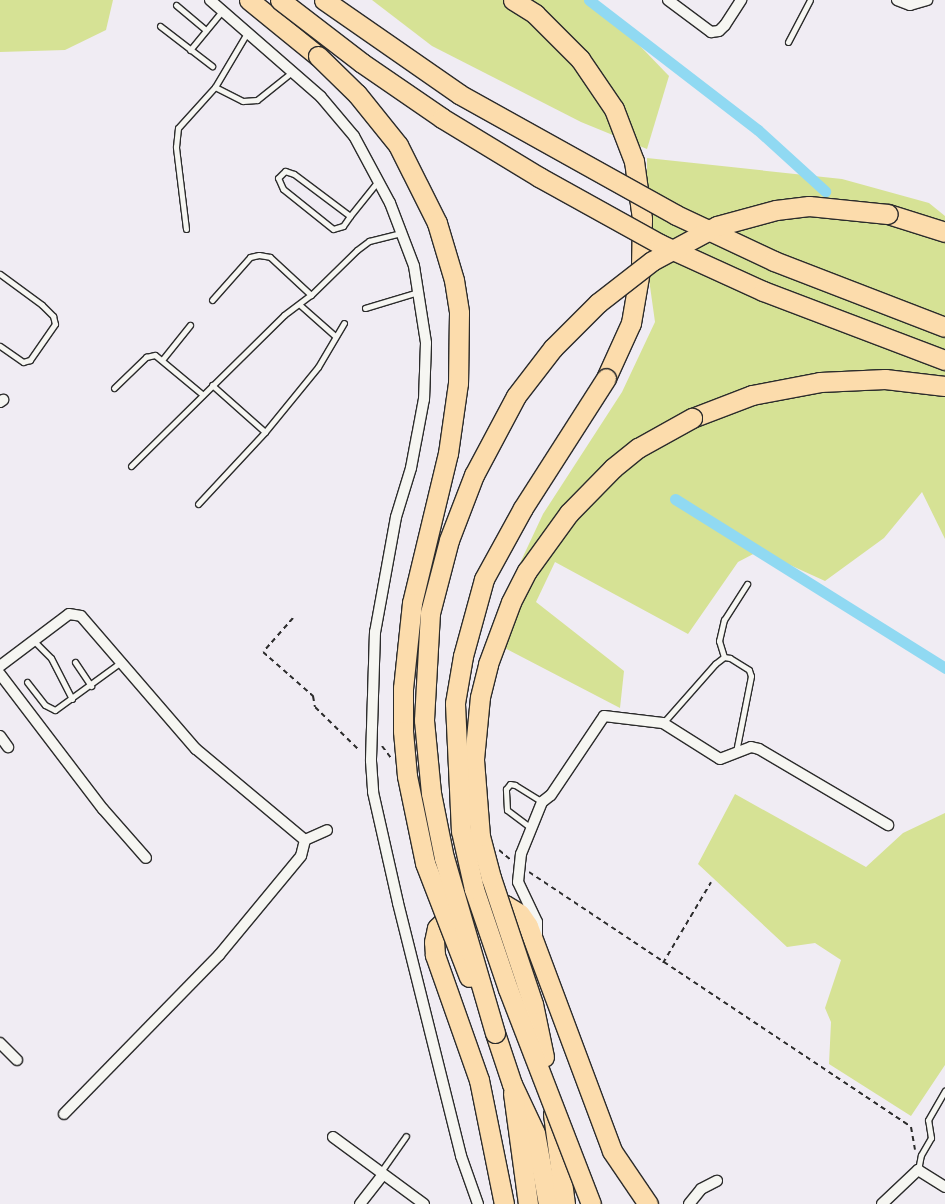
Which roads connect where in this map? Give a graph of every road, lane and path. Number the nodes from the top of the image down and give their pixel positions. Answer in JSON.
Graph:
{"nodes":[{"id":1,"x":210,"y":0,"type":"edge"},
{"id":2,"x":249,"y":0,"type":"edge"},
{"id":3,"x":280,"y":0,"type":"edge"},
{"id":4,"x":324,"y":0,"type":"edge"},
{"id":5,"x":513,"y":0,"type":"edge"},
{"id":6,"x":668,"y":0,"type":"edge"},
{"id":7,"x":741,"y":0,"type":"edge"},
{"id":8,"x":810,"y":0,"type":"edge"},
{"id":9,"x":897,"y":0,"type":"edge"},
{"id":10,"x":926,"y":0,"type":"edge"},
{"id":11,"x":176,"y":5,"type":"dead end"},
{"id":12,"x":222,"y":10,"type":"junction"},
{"id":13,"x":160,"y":26,"type":"dead end"},
{"id":14,"x":206,"y":30,"type":"junction"},
{"id":15,"x":247,"y":33,"type":"junction"},
{"id":16,"x":788,"y":42,"type":"dead end"},
{"id":17,"x":190,"y":50,"type":"junction"},
{"id":18,"x":212,"y":66,"type":"dead end"},
{"id":19,"x":292,"y":72,"type":"junction"},
{"id":20,"x":215,"y":87,"type":"junction"},
{"id":21,"x":378,"y":181,"type":"junction"},
{"id":22,"x":350,"y":216,"type":"junction"},
{"id":23,"x":186,"y":229,"type":"dead end"},
{"id":24,"x":945,"y":232,"type":"edge"},
{"id":25,"x":401,"y":233,"type":"junction"},
{"id":26,"x":0,"y":274,"type":"edge"},
{"id":27,"x":418,"y":292,"type":"junction"},
{"id":28,"x":311,"y":295,"type":"junction"},
{"id":29,"x":212,"y":300,"type":"dead end"},
{"id":30,"x":300,"y":305,"type":"junction"},
{"id":31,"x":365,"y":308,"type":"dead end"},
{"id":32,"x":344,"y":323,"type":"dead end"},
{"id":33,"x":190,"y":325,"type":"dead end"},
{"id":34,"x":945,"y":327,"type":"edge"},
{"id":35,"x":336,"y":336,"type":"junction"},
{"id":36,"x":0,"y":346,"type":"edge"},
{"id":37,"x":162,"y":360,"type":"junction"},
{"id":38,"x":945,"y":360,"type":"edge"},
{"id":39,"x":212,"y":386,"type":"junction"},
{"id":40,"x":945,"y":386,"type":"edge"},
{"id":41,"x":114,"y":388,"type":"dead end"},
{"id":42,"x":202,"y":395,"type":"junction"},
{"id":43,"x":265,"y":432,"type":"junction"},
{"id":44,"x":132,"y":466,"type":"dead end"},
{"id":45,"x":198,"y":504,"type":"dead end"},
{"id":46,"x":747,"y":584,"type":"dead end"},
{"id":47,"x":293,"y":618,"type":"dead end"},
{"id":48,"x":34,"y":641,"type":"junction"},
{"id":49,"x":724,"y":657,"type":"junction"},
{"id":50,"x":75,"y":662,"type":"dead end"},
{"id":51,"x":121,"y":662,"type":"junction"},
{"id":52,"x":0,"y":666,"type":"edge"},
{"id":53,"x":0,"y":674,"type":"edge"},
{"id":54,"x":27,"y":682,"type":"dead end"},
{"id":55,"x":91,"y":686,"type":"junction"},
{"id":56,"x":72,"y":699,"type":"junction"},
{"id":57,"x":663,"y":723,"type":"junction"},
{"id":58,"x":0,"y":736,"type":"edge"},
{"id":59,"x":8,"y":747,"type":"dead end"},
{"id":60,"x":736,"y":752,"type":"junction"},
{"id":61,"x":371,"y":761,"type":"junction"},
{"id":62,"x":542,"y":802,"type":"junction"},
{"id":63,"x":888,"y":825,"type":"dead end"},
{"id":64,"x":531,"y":829,"type":"junction"},
{"id":65,"x":327,"y":830,"type":"dead end"},
{"id":66,"x":305,"y":840,"type":"junction"},
{"id":67,"x":146,"y":858,"type":"dead end"},
{"id":68,"x":518,"y":865,"type":"junction"},
{"id":69,"x":710,"y":882,"type":"dead end"},
{"id":70,"x":537,"y":950,"type":"junction"},
{"id":71,"x":663,"y":964,"type":"junction"},
{"id":72,"x":495,"y":1032,"type":"junction"},
{"id":73,"x":0,"y":1043,"type":"edge"},
{"id":74,"x":17,"y":1060,"type":"dead end"},
{"id":75,"x":512,"y":1084,"type":"junction"},
{"id":76,"x":945,"y":1091,"type":"edge"},
{"id":77,"x":550,"y":1093,"type":"junction"},
{"id":78,"x":64,"y":1114,"type":"dead end"},
{"id":79,"x":406,"y":1136,"type":"dead end"},
{"id":80,"x":333,"y":1137,"type":"dead end"},
{"id":81,"x":918,"y":1170,"type":"junction"},
{"id":82,"x":381,"y":1175,"type":"junction"},
{"id":83,"x":717,"y":1181,"type":"dead end"},
{"id":84,"x":945,"y":1187,"type":"edge"},
{"id":85,"x":422,"y":1203,"type":"edge"},
{"id":86,"x":360,"y":1204,"type":"edge"},
{"id":87,"x":478,"y":1204,"type":"edge"},
{"id":88,"x":504,"y":1204,"type":"edge"},
{"id":89,"x":528,"y":1204,"type":"edge"},
{"id":90,"x":548,"y":1204,"type":"edge"},
{"id":91,"x":565,"y":1204,"type":"edge"},
{"id":92,"x":591,"y":1204,"type":"edge"},
{"id":93,"x":648,"y":1204,"type":"edge"},
{"id":94,"x":689,"y":1204,"type":"edge"},
{"id":95,"x":882,"y":1204,"type":"edge"}],
"edges":[{"from":1,"to":12,"type":"street"},
{"from":2,"to":72,"type":"highway","bridge":true},
{"from":3,"to":38,"type":"highway","bridge":true},
{"from":4,"to":34,"type":"highway","bridge":true},
{"from":5,"to":77,"type":"highway","bridge":true},
{"from":6,"to":7,"type":"street"},
{"from":8,"to":16,"type":"lane"},
{"from":9,"to":10,"type":"street"},
{"from":11,"to":14,"type":"lane"},
{"from":12,"to":14,"type":"lane"},
{"from":12,"to":15,"type":"street"},
{"from":13,"to":17,"type":"lane"},
{"from":14,"to":17,"type":"lane"},
{"from":15,"to":19,"type":"street"},
{"from":15,"to":20,"type":"lane"},
{"from":17,"to":18,"type":"lane"},
{"from":19,"to":20,"type":"lane"},
{"from":19,"to":21,"type":"street"},
{"from":20,"to":23,"type":"lane"},
{"from":21,"to":22,"type":"lane"},
{"from":21,"to":25,"type":"street"},
{"from":22,"to":22,"type":"lane"},
{"from":24,"to":72,"type":"highway","bridge":true},
{"from":25,"to":27,"type":"street"},
{"from":25,"to":28,"type":"lane"},
{"from":26,"to":36,"type":"lane"},
{"from":27,"to":31,"type":"lane"},
{"from":27,"to":61,"type":"street"},
{"from":28,"to":29,"type":"lane"},
{"from":28,"to":30,"type":"lane"},
{"from":30,"to":35,"type":"lane"},
{"from":30,"to":39,"type":"lane"},
{"from":32,"to":35,"type":"lane"},
{"from":33,"to":37,"type":"lane"},
{"from":35,"to":43,"type":"lane"},
{"from":37,"to":41,"type":"lane"},
{"from":37,"to":42,"type":"lane"},
{"from":39,"to":42,"type":"lane"},
{"from":39,"to":43,"type":"lane"},
{"from":40,"to":77,"type":"highway","bridge":true},
{"from":42,"to":44,"type":"lane"},
{"from":43,"to":45,"type":"lane"},
{"from":46,"to":49,"type":"lane"},
{"from":47,"to":61,"type":"path"},
{"from":48,"to":51,"type":"street"},
{"from":48,"to":52,"type":"street"},
{"from":48,"to":56,"type":"lane"},
{"from":49,"to":57,"type":"lane"},
{"from":49,"to":60,"type":"lane"},
{"from":50,"to":55,"type":"lane"},
{"from":51,"to":55,"type":"lane"},
{"from":51,"to":66,"type":"street"},
{"from":53,"to":67,"type":"street"},
{"from":54,"to":56,"type":"lane"},
{"from":55,"to":56,"type":"lane"},
{"from":57,"to":60,"type":"street"},
{"from":57,"to":62,"type":"street"},
{"from":58,"to":59,"type":"street"},
{"from":60,"to":63,"type":"street"},
{"from":61,"to":87,"type":"street"},
{"from":62,"to":64,"type":"street"},
{"from":62,"to":64,"type":"lane"},
{"from":64,"to":68,"type":"street"},
{"from":65,"to":66,"type":"street"},
{"from":66,"to":78,"type":"street"},
{"from":68,"to":70,"type":"street"},
{"from":68,"to":71,"type":"path"},
{"from":69,"to":71,"type":"path"},
{"from":70,"to":88,"type":"highway"},
{"from":70,"to":93,"type":"highway"},
{"from":71,"to":81,"type":"path"},
{"from":72,"to":75,"type":"highway"},
{"from":73,"to":74,"type":"street"},
{"from":75,"to":89,"type":"highway"},
{"from":75,"to":90,"type":"highway"},
{"from":76,"to":81,"type":"lane"},
{"from":77,"to":91,"type":"highway","bridge":true},
{"from":77,"to":92,"type":"highway","bridge":true},
{"from":79,"to":82,"type":"lane"},
{"from":80,"to":82,"type":"street"},
{"from":81,"to":84,"type":"street"},
{"from":81,"to":95,"type":"street"},
{"from":82,"to":85,"type":"street"},
{"from":82,"to":86,"type":"street"},
{"from":83,"to":94,"type":"street"}]}
